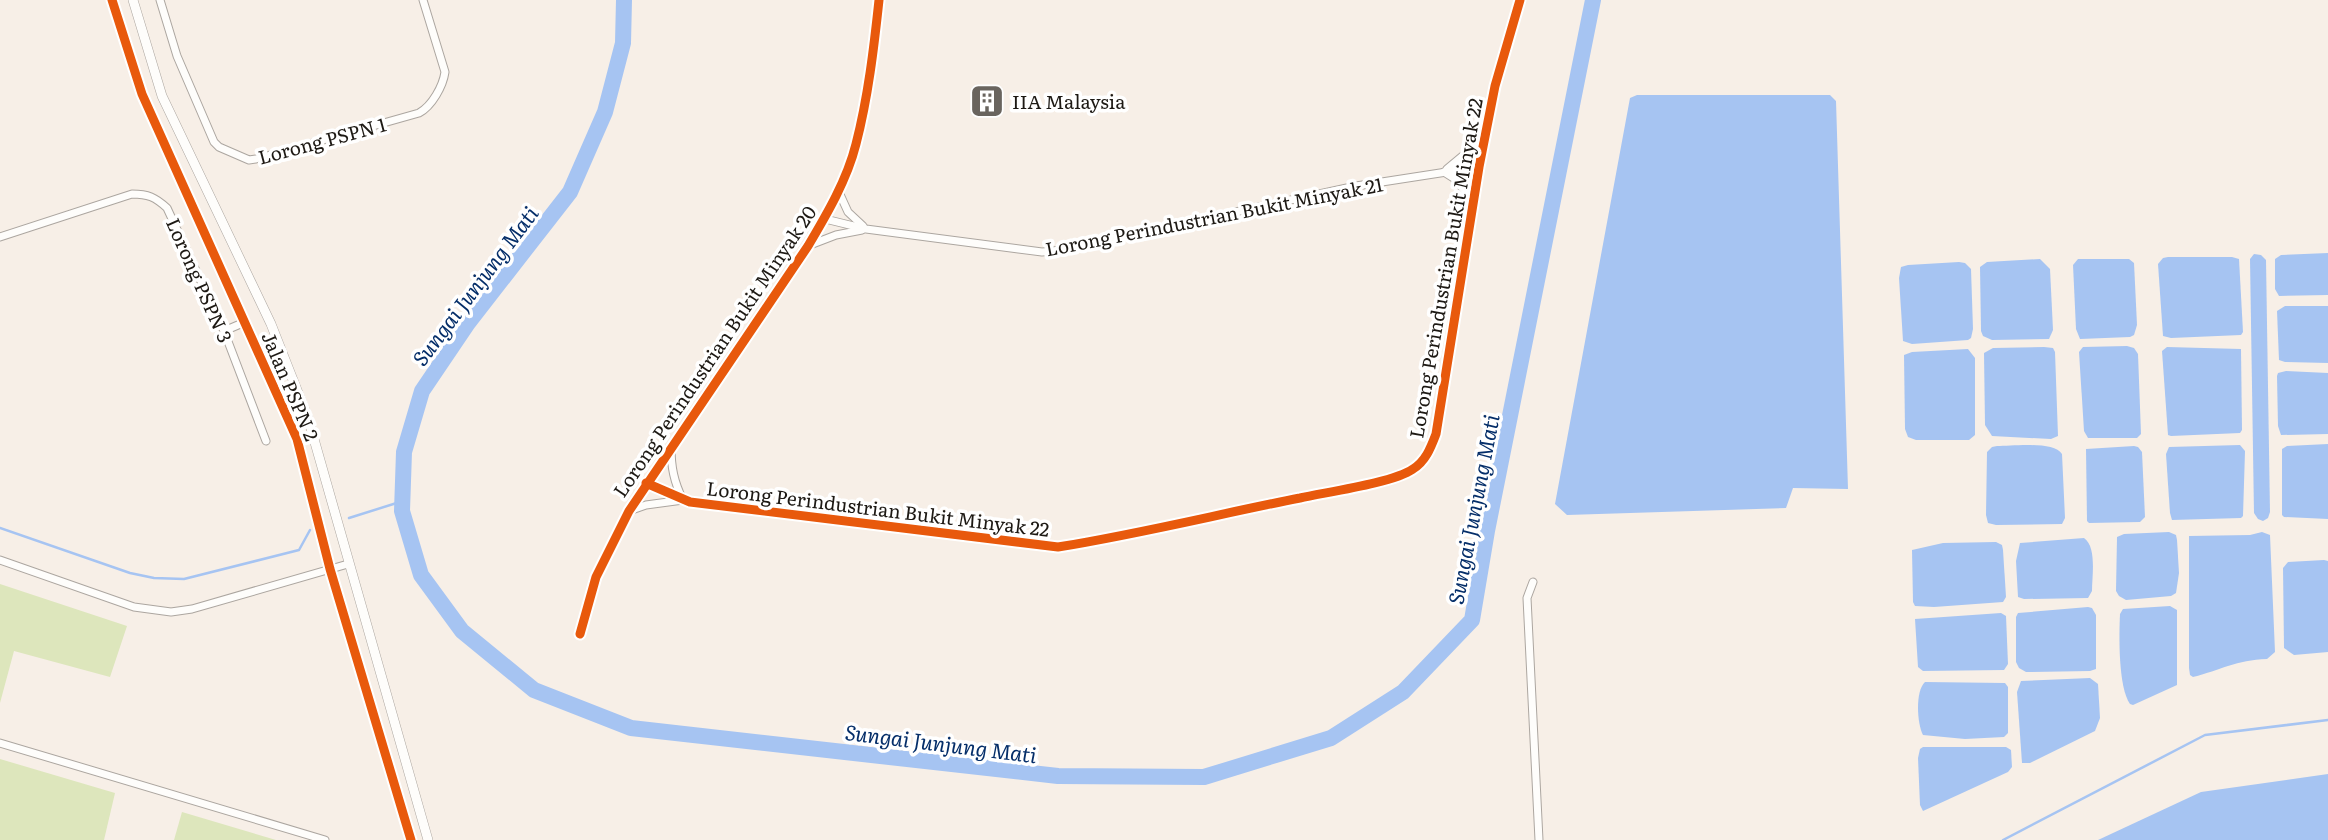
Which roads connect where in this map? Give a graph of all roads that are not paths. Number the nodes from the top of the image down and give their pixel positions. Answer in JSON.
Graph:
{"nodes":[{"id":1,"x":112,"y":0,"type":"edge"},
{"id":2,"x":133,"y":0,"type":"edge"},
{"id":3,"x":160,"y":0,"type":"edge"},
{"id":4,"x":423,"y":0,"type":"edge"},
{"id":5,"x":879,"y":0,"type":"edge"},
{"id":6,"x":1520,"y":0,"type":"edge"},
{"id":7,"x":1485,"y":138,"type":"junction"},
{"id":8,"x":1479,"y":167,"type":"junction"},
{"id":9,"x":1443,"y":171,"type":"junction"},
{"id":10,"x":838,"y":190,"type":"junction"},
{"id":11,"x":1473,"y":201,"type":"junction"},
{"id":12,"x":825,"y":219,"type":"junction"},
{"id":13,"x":866,"y":229,"type":"junction"},
{"id":14,"x":0,"y":237,"type":"edge"},
{"id":15,"x":808,"y":246,"type":"junction"},
{"id":16,"x":245,"y":322,"type":"junction"},
{"id":17,"x":224,"y":331,"type":"junction"},
{"id":18,"x":266,"y":441,"type":"dead end"},
{"id":19,"x":671,"y":446,"type":"junction"},
{"id":20,"x":646,"y":482,"type":"junction"},
{"id":21,"x":683,"y":500,"type":"junction"},
{"id":22,"x":629,"y":511,"type":"junction"},
{"id":23,"x":0,"y":560,"type":"edge"},
{"id":24,"x":348,"y":564,"type":"junction"},
{"id":25,"x":330,"y":569,"type":"junction"},
{"id":26,"x":1532,"y":582,"type":"dead end"},
{"id":27,"x":580,"y":634,"type":"dead end"},
{"id":28,"x":0,"y":743,"type":"edge"},
{"id":29,"x":325,"y":840,"type":"edge"},
{"id":30,"x":411,"y":840,"type":"edge"},
{"id":31,"x":428,"y":840,"type":"edge"},
{"id":32,"x":1539,"y":840,"type":"edge"}],
"edges":[{"from":1,"to":16,"type":"street","name":"Jalan PSPN 2"},
{"from":2,"to":24,"type":"street","name":"Jalan PSPN 2"},
{"from":3,"to":4,"type":"street","name":"Lorong PSPN 1"},
{"from":5,"to":10,"type":"street","name":"Lorong Perindustrian Bukit Minyak 20"},
{"from":6,"to":7,"type":"street","name":"Lorong Perindustrian Bukit Minyak 22"},
{"from":7,"to":8,"type":"street","name":"Lorong Perindustrian Bukit Minyak 22"},
{"from":7,"to":9,"type":"street"},
{"from":8,"to":9,"type":"street","name":"Lorong Perindustrian Bukit Minyak 21"},
{"from":8,"to":11,"type":"street","name":"Lorong Perindustrian Bukit Minyak 22"},
{"from":9,"to":11,"type":"street"},
{"from":9,"to":13,"type":"street","name":"Lorong Perindustrian Bukit Minyak 21"},
{"from":10,"to":12,"type":"street","name":"Lorong Perindustrian Bukit Minyak 20"},
{"from":10,"to":13,"type":"street"},
{"from":11,"to":21,"type":"street","name":"Lorong Perindustrian Bukit Minyak 22"},
{"from":12,"to":13,"type":"street","name":"Lorong Perindustrian Bukit Minyak 21"},
{"from":12,"to":15,"type":"street","name":"Lorong Perindustrian Bukit Minyak 20"},
{"from":13,"to":15,"type":"street"},
{"from":14,"to":17,"type":"street","name":"Lorong PSPN 3"},
{"from":15,"to":19,"type":"street","name":"Lorong Perindustrian Bukit Minyak 20"},
{"from":16,"to":17,"type":"street"},
{"from":16,"to":25,"type":"street","name":"Jalan PSPN 2"},
{"from":17,"to":18,"type":"street","name":"Lorong PSPN 3"},
{"from":19,"to":20,"type":"street","name":"Lorong Perindustrian Bukit Minyak 20"},
{"from":19,"to":21,"type":"street"},
{"from":20,"to":21,"type":"street","name":"Lorong Perindustrian Bukit Minyak 22"},
{"from":20,"to":22,"type":"street","name":"Lorong Perindustrian Bukit Minyak 20"},
{"from":21,"to":22,"type":"street"},
{"from":22,"to":27,"type":"street","name":"Lorong Perindustrian Bukit Minyak 20"},
{"from":23,"to":25,"type":"street"},
{"from":24,"to":25,"type":"street"},
{"from":24,"to":31,"type":"street","name":"Jalan PSPN 2"},
{"from":25,"to":30,"type":"street","name":"Jalan PSPN 2"},
{"from":26,"to":32,"type":"street"},
{"from":28,"to":29,"type":"street"}]}
